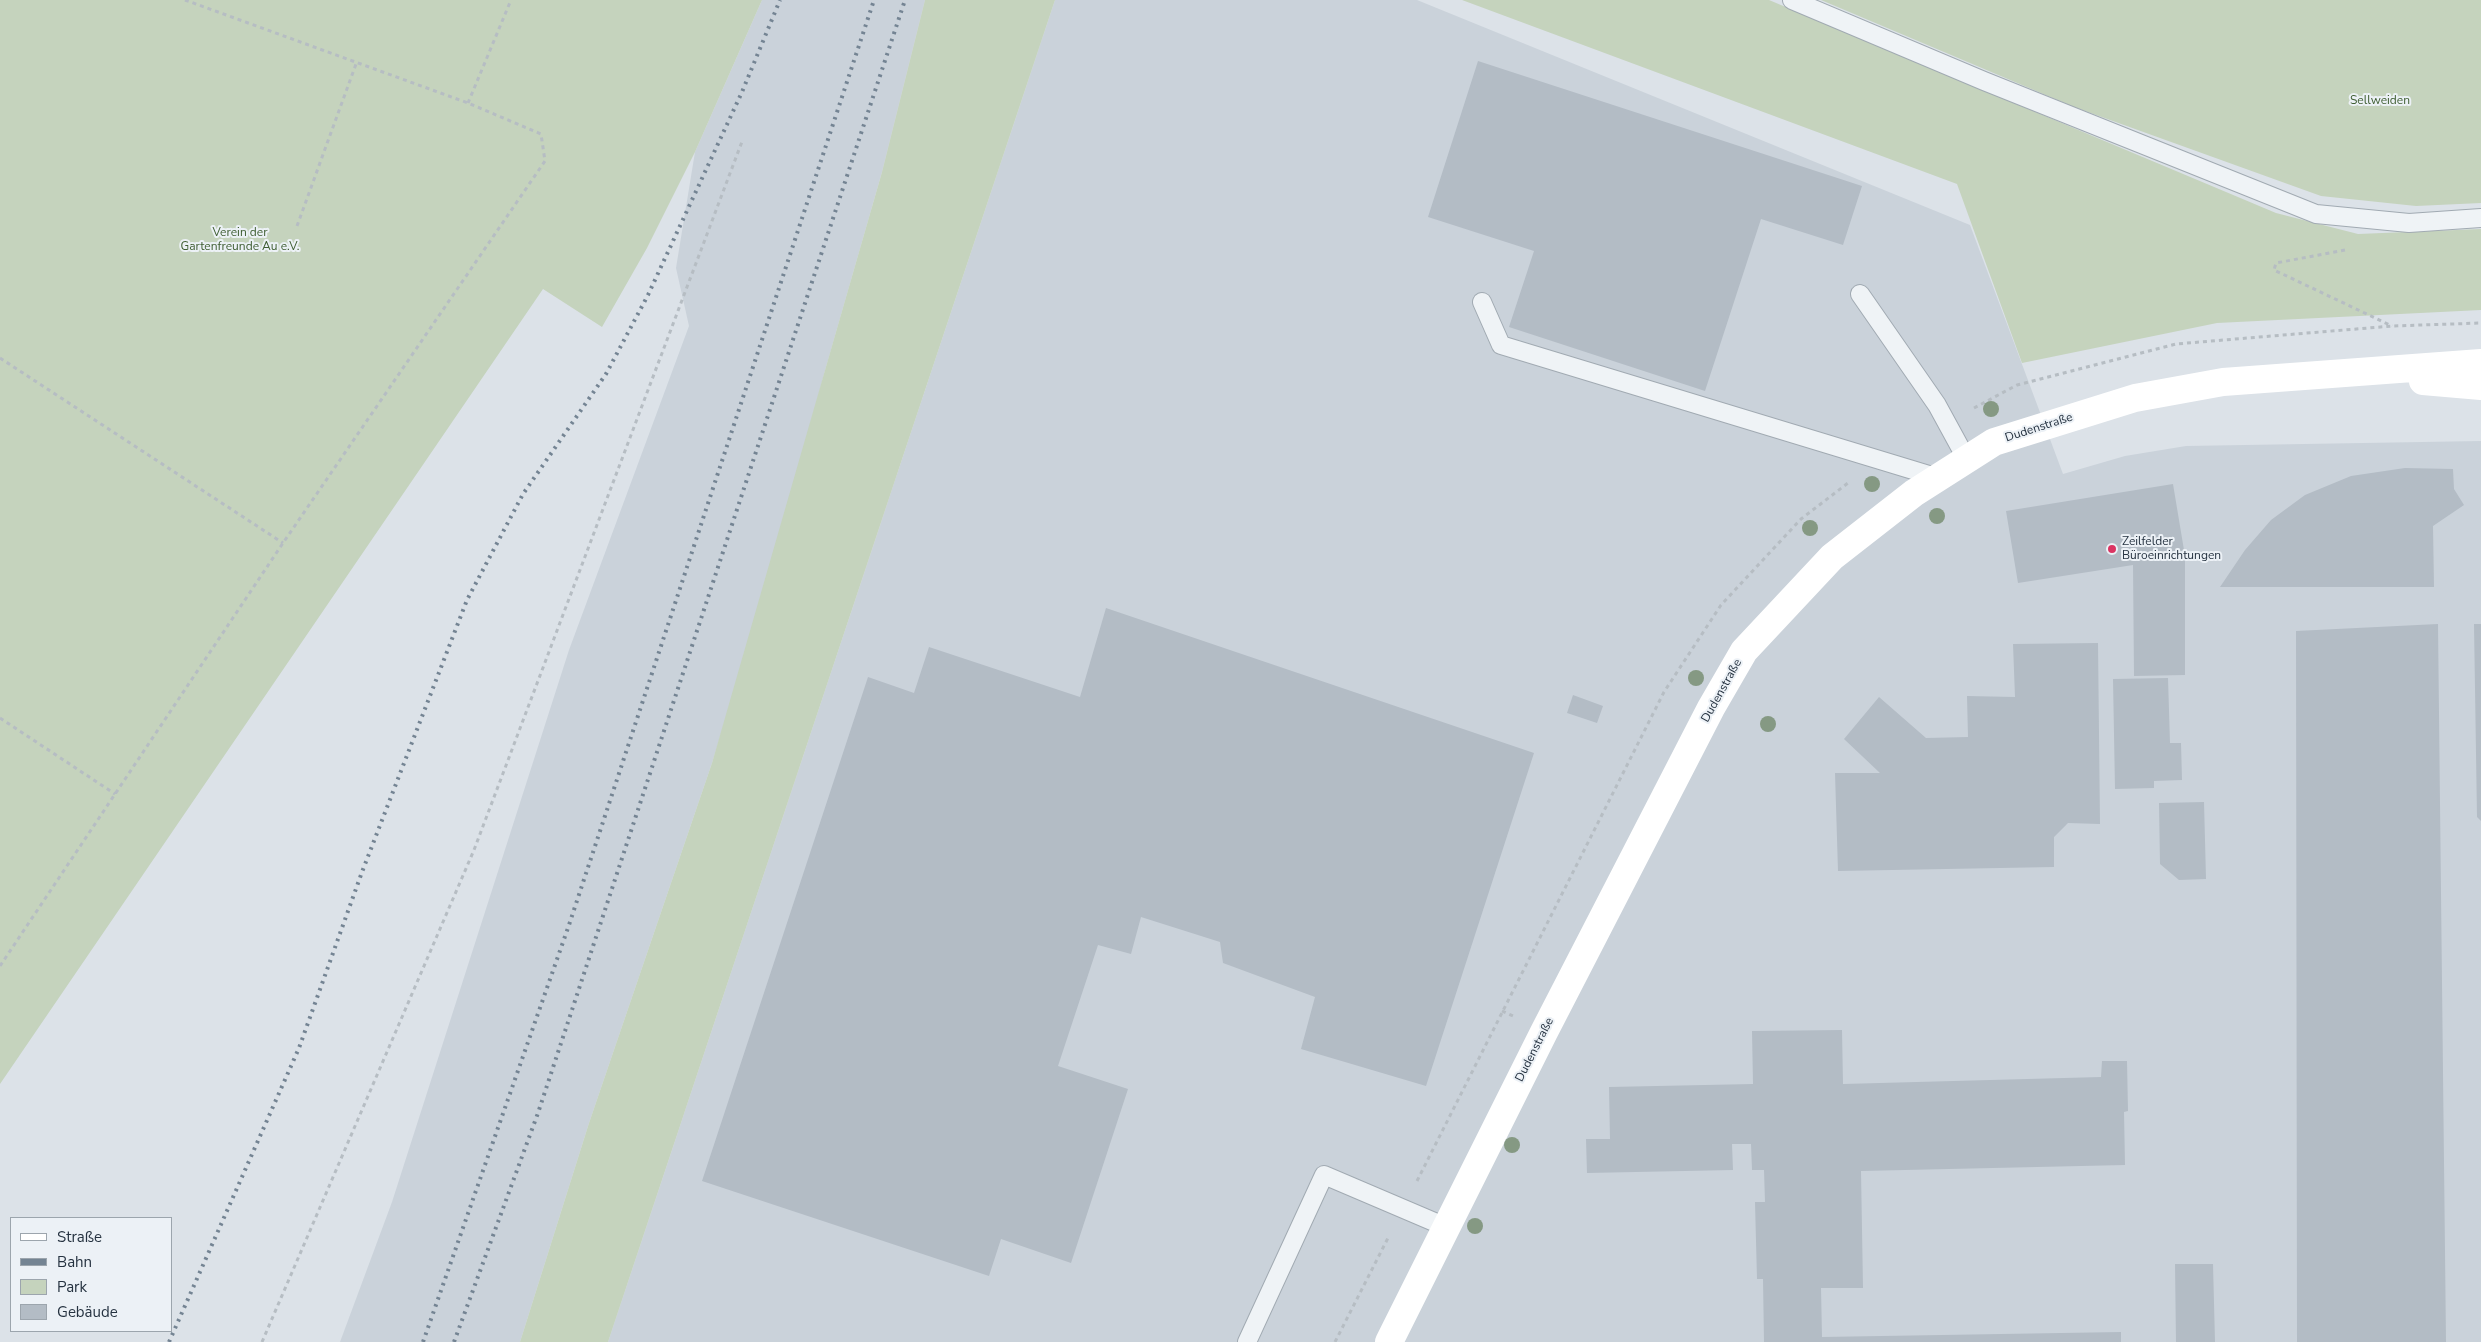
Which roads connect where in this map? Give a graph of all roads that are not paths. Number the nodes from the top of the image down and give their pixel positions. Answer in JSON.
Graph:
{"nodes":[{"id":1,"x":1792,"y":0,"type":"edge"},
{"id":2,"x":2481,"y":218,"type":"edge"},
{"id":3,"x":1860,"y":294,"type":"dead end"},
{"id":4,"x":1482,"y":302,"type":"dead end"},
{"id":5,"x":2481,"y":363,"type":"edge"},
{"id":6,"x":2344,"y":373,"type":"junction"},
{"id":7,"x":2481,"y":386,"type":"edge"},
{"id":8,"x":1967,"y":460,"type":"junction"},
{"id":9,"x":1939,"y":478,"type":"junction"},
{"id":10,"x":1446,"y":1227,"type":"junction"},
{"id":11,"x":1246,"y":1342,"type":"edge"},
{"id":12,"x":1389,"y":1342,"type":"edge"}],
"edges":[{"from":1,"to":2,"type":"lane"},
{"from":3,"to":8,"type":"lane"},
{"from":4,"to":9,"type":"lane"},
{"from":5,"to":6,"type":"street","name":"Dudenstraße"},
{"from":6,"to":7,"type":"street","name":"Dudenstraße"},
{"from":6,"to":8,"type":"street","name":"Dudenstraße"},
{"from":8,"to":9,"type":"street","name":"Dudenstraße"},
{"from":9,"to":10,"type":"street","name":"Dudenstraße"},
{"from":10,"to":11,"type":"lane"},
{"from":10,"to":12,"type":"street","name":"Dudenstraße"}]}
